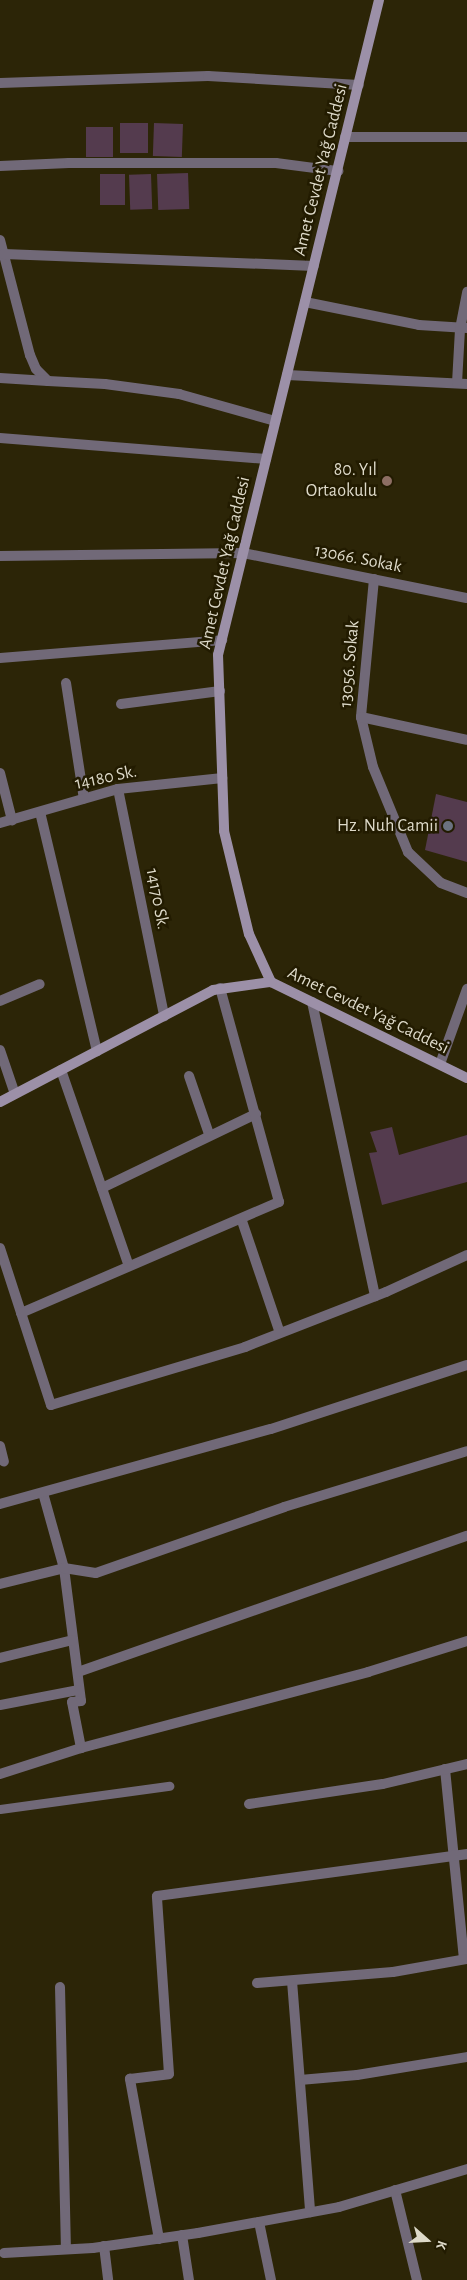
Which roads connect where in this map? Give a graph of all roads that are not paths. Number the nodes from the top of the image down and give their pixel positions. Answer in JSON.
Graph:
{"nodes":[{"id":1,"x":379,"y":0,"type":"edge"},
{"id":2,"x":0,"y":83,"type":"edge"},
{"id":3,"x":359,"y":85,"type":"junction"},
{"id":4,"x":345,"y":137,"type":"junction"},
{"id":5,"x":467,"y":137,"type":"edge"},
{"id":6,"x":0,"y":166,"type":"edge"},
{"id":7,"x":338,"y":171,"type":"junction"},
{"id":8,"x":0,"y":240,"type":"edge"},
{"id":9,"x":4,"y":254,"type":"junction"},
{"id":10,"x":314,"y":266,"type":"junction"},
{"id":11,"x":467,"y":292,"type":"edge"},
{"id":12,"x":305,"y":302,"type":"junction"},
{"id":13,"x":463,"y":329,"type":"edge"},
{"id":14,"x":287,"y":376,"type":"junction"},
{"id":15,"x":0,"y":378,"type":"edge"},
{"id":16,"x":48,"y":381,"type":"junction"},
{"id":17,"x":462,"y":383,"type":"edge"},
{"id":18,"x":275,"y":422,"type":"junction"},
{"id":19,"x":0,"y":438,"type":"edge"},
{"id":20,"x":266,"y":459,"type":"junction"},
{"id":21,"x":243,"y":552,"type":"junction"},
{"id":22,"x":0,"y":556,"type":"edge"},
{"id":23,"x":374,"y":578,"type":"junction"},
{"id":24,"x":467,"y":598,"type":"edge"},
{"id":25,"x":222,"y":640,"type":"junction"},
{"id":26,"x":0,"y":658,"type":"edge"},
{"id":27,"x":66,"y":683,"type":"dead end"},
{"id":28,"x":220,"y":691,"type":"junction"},
{"id":29,"x":121,"y":704,"type":"dead end"},
{"id":30,"x":361,"y":717,"type":"junction"},
{"id":31,"x":467,"y":740,"type":"edge"},
{"id":32,"x":0,"y":773,"type":"edge"},
{"id":33,"x":222,"y":778,"type":"junction"},
{"id":34,"x":118,"y":788,"type":"junction"},
{"id":35,"x":84,"y":799,"type":"junction"},
{"id":36,"x":40,"y":812,"type":"junction"},
{"id":37,"x":12,"y":820,"type":"junction"},
{"id":38,"x":0,"y":823,"type":"edge"},
{"id":39,"x":467,"y":893,"type":"edge"},
{"id":40,"x":271,"y":982,"type":"junction"},
{"id":41,"x":40,"y":984,"type":"dead end"},
{"id":42,"x":220,"y":988,"type":"junction"},
{"id":43,"x":467,"y":989,"type":"edge"},
{"id":44,"x":0,"y":1001,"type":"edge"},
{"id":45,"x":312,"y":1002,"type":"junction"},
{"id":46,"x":164,"y":1016,"type":"junction"},
{"id":47,"x":0,"y":1050,"type":"edge"},
{"id":48,"x":97,"y":1051,"type":"junction"},
{"id":49,"x":440,"y":1064,"type":"junction"},
{"id":50,"x":61,"y":1070,"type":"junction"},
{"id":51,"x":189,"y":1076,"type":"dead end"},
{"id":52,"x":467,"y":1078,"type":"edge"},
{"id":53,"x":15,"y":1094,"type":"junction"},
{"id":54,"x":0,"y":1102,"type":"edge"},
{"id":55,"x":256,"y":1114,"type":"junction"},
{"id":56,"x":209,"y":1134,"type":"junction"},
{"id":57,"x":102,"y":1188,"type":"junction"},
{"id":58,"x":242,"y":1221,"type":"junction"},
{"id":59,"x":1,"y":1252,"type":"edge"},
{"id":60,"x":467,"y":1255,"type":"edge"},
{"id":61,"x":129,"y":1266,"type":"junction"},
{"id":62,"x":375,"y":1296,"type":"junction"},
{"id":63,"x":21,"y":1313,"type":"junction"},
{"id":64,"x":280,"y":1333,"type":"junction"},
{"id":65,"x":467,"y":1365,"type":"edge"},
{"id":66,"x":0,"y":1446,"type":"edge"},
{"id":67,"x":467,"y":1451,"type":"edge"},
{"id":68,"x":4,"y":1462,"type":"dead end"},
{"id":69,"x":43,"y":1493,"type":"junction"},
{"id":70,"x":0,"y":1504,"type":"edge"},
{"id":71,"x":467,"y":1536,"type":"edge"},
{"id":72,"x":64,"y":1568,"type":"junction"},
{"id":73,"x":0,"y":1584,"type":"edge"},
{"id":74,"x":74,"y":1640,"type":"junction"},
{"id":75,"x":467,"y":1641,"type":"edge"},
{"id":76,"x":0,"y":1658,"type":"edge"},
{"id":77,"x":78,"y":1672,"type":"junction"},
{"id":78,"x":78,"y":1690,"type":"junction"},
{"id":79,"x":0,"y":1705,"type":"edge"},
{"id":80,"x":81,"y":1748,"type":"junction"},
{"id":81,"x":467,"y":1764,"type":"edge"},
{"id":82,"x":445,"y":1769,"type":"junction"},
{"id":83,"x":0,"y":1774,"type":"edge"},
{"id":84,"x":170,"y":1786,"type":"dead end"},
{"id":85,"x":249,"y":1804,"type":"dead end"},
{"id":86,"x":0,"y":1808,"type":"edge"},
{"id":87,"x":467,"y":1854,"type":"edge"},
{"id":88,"x":456,"y":1856,"type":"junction"},
{"id":89,"x":466,"y":1959,"type":"edge"},
{"id":90,"x":292,"y":1980,"type":"junction"},
{"id":91,"x":257,"y":1983,"type":"dead end"},
{"id":92,"x":60,"y":1987,"type":"dead end"},
{"id":93,"x":467,"y":2057,"type":"edge"},
{"id":94,"x":300,"y":2080,"type":"junction"},
{"id":95,"x":467,"y":2169,"type":"edge"},
{"id":96,"x":396,"y":2190,"type":"junction"},
{"id":97,"x":310,"y":2212,"type":"junction"},
{"id":98,"x":260,"y":2222,"type":"junction"},
{"id":99,"x":182,"y":2236,"type":"junction"},
{"id":100,"x":159,"y":2239,"type":"junction"},
{"id":101,"x":104,"y":2246,"type":"junction"},
{"id":102,"x":66,"y":2249,"type":"junction"},
{"id":103,"x":4,"y":2253,"type":"dead end"},
{"id":104,"x":108,"y":2280,"type":"edge"},
{"id":105,"x":188,"y":2280,"type":"edge"},
{"id":106,"x":271,"y":2280,"type":"edge"},
{"id":107,"x":417,"y":2280,"type":"edge"}],
"edges":[{"from":1,"to":3,"type":"street","name":"Amet Cevdet Yağ Caddesi"},
{"from":2,"to":3,"type":"street"},
{"from":3,"to":4,"type":"street","name":"Amet Cevdet Yağ Caddesi"},
{"from":4,"to":5,"type":"street"},
{"from":4,"to":7,"type":"street","name":"Amet Cevdet Yağ Caddesi"},
{"from":6,"to":7,"type":"street"},
{"from":7,"to":10,"type":"street","name":"Amet Cevdet Yağ Caddesi"},
{"from":8,"to":9,"type":"street"},
{"from":9,"to":10,"type":"street"},
{"from":9,"to":16,"type":"street"},
{"from":10,"to":12,"type":"street","name":"Amet Cevdet Yağ Caddesi"},
{"from":11,"to":13,"type":"street"},
{"from":12,"to":13,"type":"street"},
{"from":12,"to":14,"type":"street","name":"Amet Cevdet Yağ Caddesi"},
{"from":13,"to":17,"type":"street"},
{"from":14,"to":17,"type":"street"},
{"from":14,"to":18,"type":"street","name":"Amet Cevdet Yağ Caddesi"},
{"from":15,"to":16,"type":"street"},
{"from":16,"to":18,"type":"street"},
{"from":18,"to":20,"type":"street","name":"Amet Cevdet Yağ Caddesi"},
{"from":19,"to":20,"type":"street"},
{"from":20,"to":21,"type":"street","name":"Amet Cevdet Yağ Caddesi"},
{"from":21,"to":22,"type":"street","name":"13066. Sokak"},
{"from":21,"to":23,"type":"street","name":"13066. Sokak"},
{"from":21,"to":25,"type":"street","name":"Amet Cevdet Yağ Caddesi"},
{"from":23,"to":24,"type":"street","name":"13066. Sokak"},
{"from":23,"to":30,"type":"street","name":"13056. Sokak"},
{"from":25,"to":26,"type":"street"},
{"from":25,"to":28,"type":"street","name":"Amet Cevdet Yağ Caddesi"},
{"from":27,"to":35,"type":"street"},
{"from":28,"to":29,"type":"street"},
{"from":28,"to":33,"type":"street","name":"Amet Cevdet Yağ Caddesi"},
{"from":30,"to":31,"type":"street"},
{"from":30,"to":39,"type":"street","name":"13056. Sokak"},
{"from":32,"to":37,"type":"street"},
{"from":33,"to":34,"type":"street","name":"14180 Sk."},
{"from":33,"to":40,"type":"street","name":"Amet Cevdet Yağ Caddesi"},
{"from":34,"to":35,"type":"street","name":"14180 Sk."},
{"from":34,"to":46,"type":"street","name":"14170 Sk."},
{"from":35,"to":36,"type":"street","name":"14180 Sk."},
{"from":36,"to":37,"type":"street","name":"14180 Sk."},
{"from":36,"to":48,"type":"street"},
{"from":37,"to":38,"type":"street","name":"14180 Sk."},
{"from":40,"to":42,"type":"street"},
{"from":40,"to":45,"type":"street","name":"Amet Cevdet Yağ Caddesi"},
{"from":41,"to":44,"type":"street"},
{"from":42,"to":46,"type":"street"},
{"from":42,"to":55,"type":"street"},
{"from":43,"to":49,"type":"street"},
{"from":45,"to":49,"type":"street","name":"Amet Cevdet Yağ Caddesi"},
{"from":45,"to":62,"type":"street"},
{"from":46,"to":48,"type":"street"},
{"from":47,"to":53,"type":"street"},
{"from":48,"to":50,"type":"street"},
{"from":49,"to":52,"type":"street","name":"Amet Cevdet Yağ Caddesi"},
{"from":50,"to":53,"type":"street"},
{"from":50,"to":57,"type":"street"},
{"from":51,"to":56,"type":"street"},
{"from":53,"to":54,"type":"street"},
{"from":55,"to":56,"type":"street"},
{"from":55,"to":58,"type":"street"},
{"from":56,"to":57,"type":"street"},
{"from":57,"to":61,"type":"street"},
{"from":58,"to":61,"type":"street"},
{"from":58,"to":64,"type":"street"},
{"from":59,"to":63,"type":"street"},
{"from":60,"to":62,"type":"street"},
{"from":61,"to":63,"type":"street"},
{"from":62,"to":64,"type":"street"},
{"from":63,"to":64,"type":"street"},
{"from":65,"to":69,"type":"street"},
{"from":66,"to":68,"type":"street"},
{"from":67,"to":72,"type":"street"},
{"from":69,"to":70,"type":"street"},
{"from":69,"to":72,"type":"street"},
{"from":71,"to":77,"type":"street"},
{"from":72,"to":73,"type":"street"},
{"from":72,"to":74,"type":"street"},
{"from":74,"to":76,"type":"street"},
{"from":74,"to":77,"type":"street"},
{"from":75,"to":80,"type":"street"},
{"from":77,"to":78,"type":"street"},
{"from":78,"to":79,"type":"street"},
{"from":78,"to":80,"type":"street"},
{"from":80,"to":83,"type":"street"},
{"from":81,"to":82,"type":"street"},
{"from":82,"to":85,"type":"street"},
{"from":82,"to":88,"type":"street"},
{"from":84,"to":86,"type":"lane"},
{"from":87,"to":88,"type":"street"},
{"from":88,"to":89,"type":"street"},
{"from":88,"to":100,"type":"street"},
{"from":89,"to":90,"type":"street"},
{"from":90,"to":91,"type":"street"},
{"from":90,"to":94,"type":"street"},
{"from":92,"to":102,"type":"street"},
{"from":93,"to":94,"type":"street"},
{"from":94,"to":97,"type":"street"},
{"from":95,"to":96,"type":"street"},
{"from":96,"to":97,"type":"street"},
{"from":96,"to":107,"type":"street"},
{"from":97,"to":98,"type":"street"},
{"from":98,"to":99,"type":"street"},
{"from":98,"to":106,"type":"street"},
{"from":99,"to":100,"type":"street"},
{"from":99,"to":105,"type":"street"},
{"from":100,"to":101,"type":"street"},
{"from":101,"to":102,"type":"street"},
{"from":101,"to":104,"type":"street"},
{"from":102,"to":103,"type":"street"}]}
